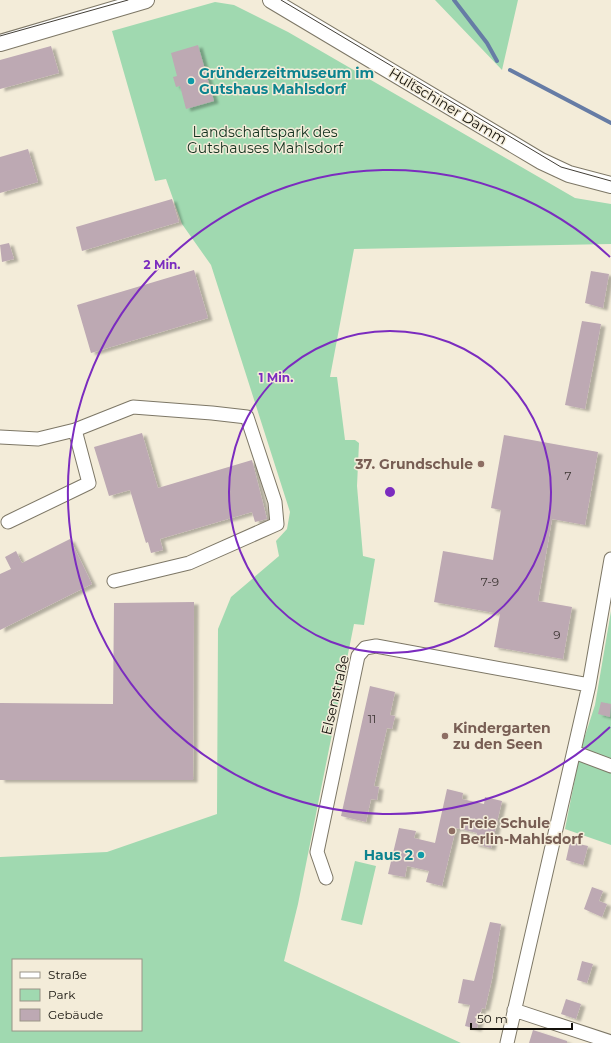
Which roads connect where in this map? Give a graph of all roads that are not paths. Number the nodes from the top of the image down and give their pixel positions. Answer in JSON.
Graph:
{"nodes":[{"id":1,"x":146,"y":0,"type":"edge"},
{"id":2,"x":270,"y":0,"type":"edge"},
{"id":3,"x":0,"y":43,"type":"edge"},
{"id":4,"x":611,"y":185,"type":"edge"},
{"id":5,"x":75,"y":430,"type":"junction"},
{"id":6,"x":0,"y":436,"type":"edge"},
{"id":7,"x":8,"y":522,"type":"dead end"},
{"id":8,"x":611,"y":559,"type":"edge"},
{"id":9,"x":114,"y":581,"type":"dead end"},
{"id":10,"x":590,"y":686,"type":"junction"},
{"id":11,"x":574,"y":752,"type":"junction"},
{"id":12,"x":611,"y":766,"type":"edge"},
{"id":13,"x":326,"y":878,"type":"dead end"},
{"id":14,"x":514,"y":1010,"type":"junction"},
{"id":15,"x":611,"y":1042,"type":"edge"},
{"id":16,"x":507,"y":1043,"type":"edge"}],
"edges":[{"from":1,"to":3,"type":"main road"},
{"from":2,"to":4,"type":"main road","name":"Hultschiner Damm"},
{"from":5,"to":6,"type":"street"},
{"from":5,"to":7,"type":"street"},
{"from":5,"to":9,"type":"street"},
{"from":8,"to":10,"type":"street"},
{"from":10,"to":11,"type":"street"},
{"from":10,"to":13,"type":"street","name":"Elsenstraße"},
{"from":11,"to":12,"type":"street"},
{"from":11,"to":14,"type":"street"},
{"from":14,"to":15,"type":"street"},
{"from":14,"to":16,"type":"street"}]}
